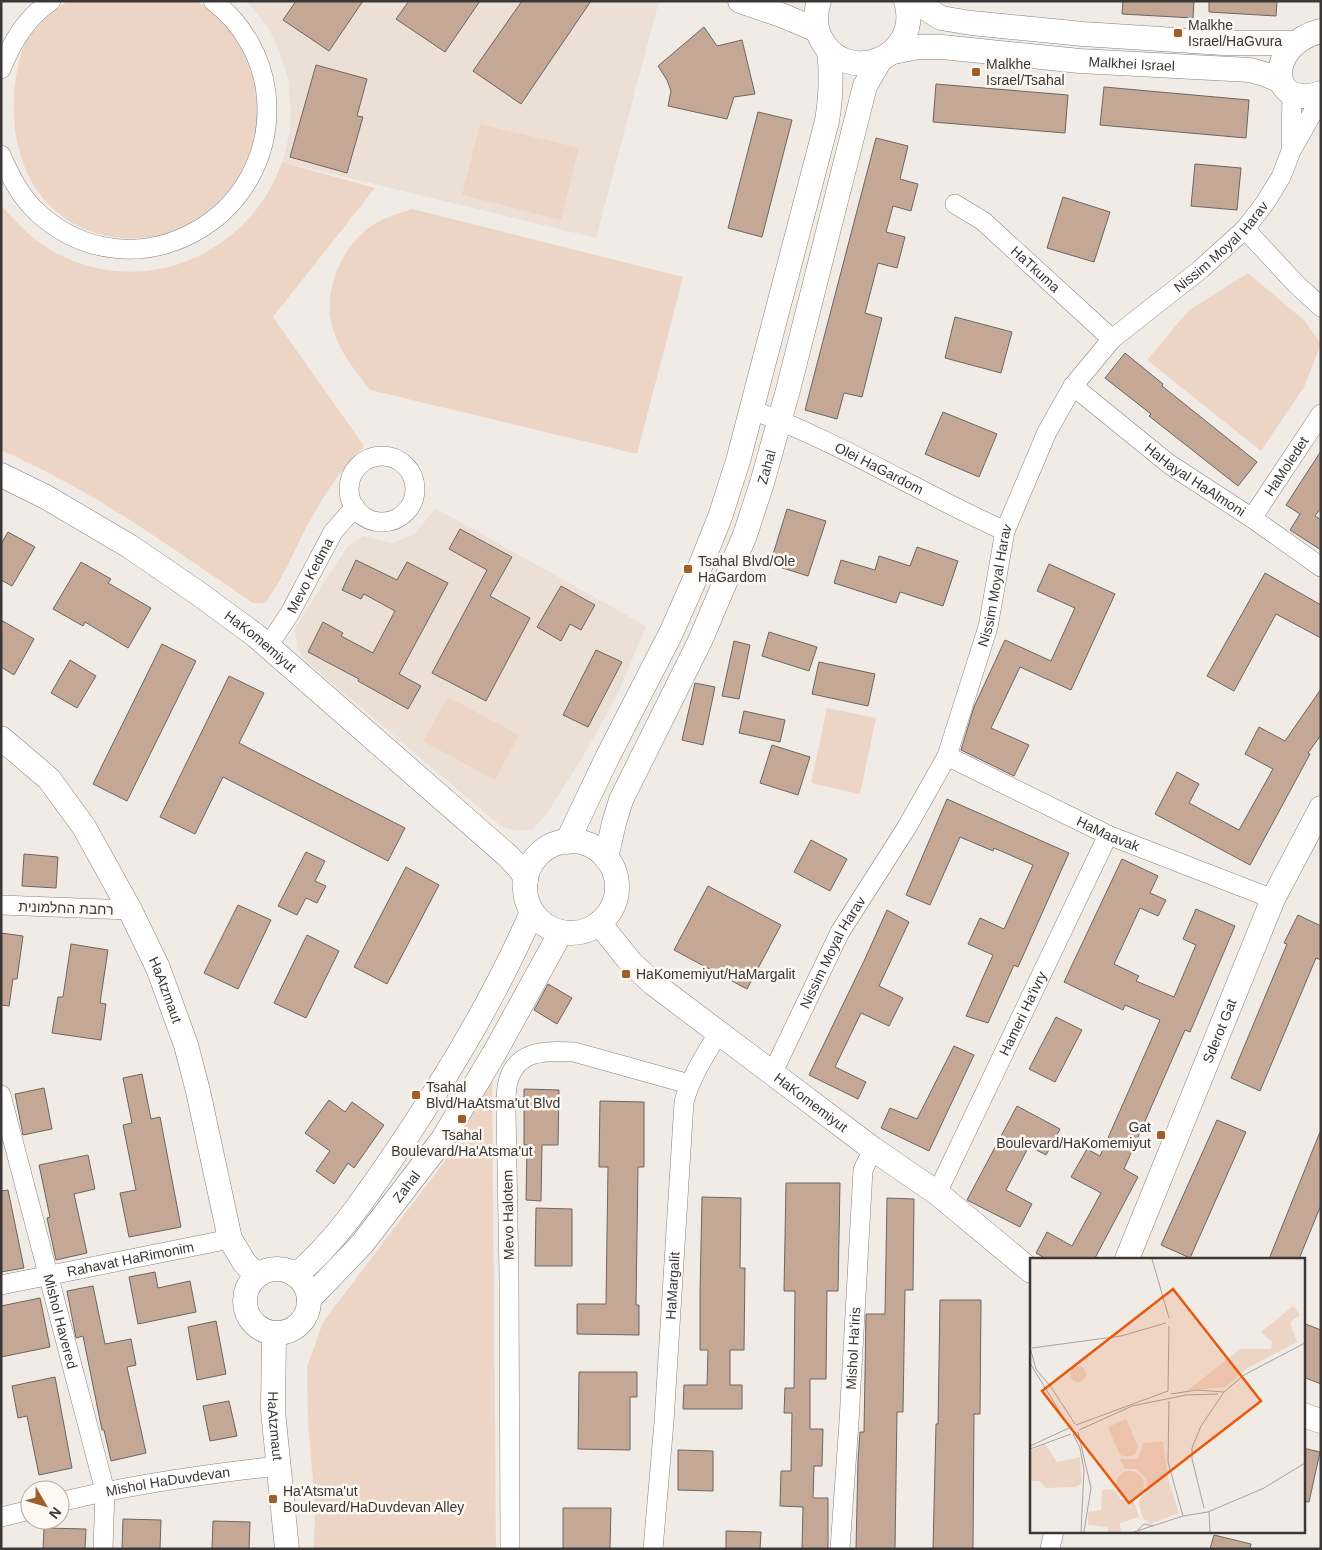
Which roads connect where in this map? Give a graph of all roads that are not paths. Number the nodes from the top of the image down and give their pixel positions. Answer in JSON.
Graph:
{"nodes":[{"id":1,"x":51,"y":1,"type":"edge"},
{"id":2,"x":740,"y":1,"type":"edge"},
{"id":3,"x":819,"y":1,"type":"edge"},
{"id":4,"x":906,"y":1,"type":"edge"},
{"id":5,"x":914,"y":1,"type":"edge"},
{"id":6,"x":218,"y":3,"type":"edge"},
{"id":7,"x":1313,"y":32,"type":"edge"},
{"id":8,"x":823,"y":40,"type":"junction"},
{"id":9,"x":887,"y":56,"type":"junction"},
{"id":10,"x":2,"y":68,"type":"edge"},
{"id":11,"x":1286,"y":87,"type":"junction"},
{"id":12,"x":1321,"y":94,"type":"edge"},
{"id":13,"x":1321,"y":98,"type":"edge"},
{"id":14,"x":1291,"y":151,"type":"junction"},
{"id":15,"x":1,"y":155,"type":"edge"},
{"id":16,"x":955,"y":204,"type":"dead end"},
{"id":17,"x":1245,"y":229,"type":"junction"},
{"id":18,"x":1321,"y":307,"type":"edge"},
{"id":19,"x":1112,"y":339,"type":"junction"},
{"id":20,"x":1073,"y":386,"type":"junction"},
{"id":21,"x":752,"y":410,"type":"junction"},
{"id":22,"x":1321,"y":414,"type":"edge"},
{"id":23,"x":780,"y":420,"type":"junction"},
{"id":24,"x":1,"y":475,"type":"edge"},
{"id":25,"x":355,"y":508,"type":"dead end"},
{"id":26,"x":1252,"y":518,"type":"junction"},
{"id":27,"x":1005,"y":531,"type":"junction"},
{"id":28,"x":1321,"y":567,"type":"edge"},
{"id":29,"x":268,"y":646,"type":"junction"},
{"id":30,"x":1,"y":738,"type":"edge"},
{"id":31,"x":947,"y":756,"type":"junction"},
{"id":32,"x":1321,"y":808,"type":"edge"},
{"id":33,"x":1108,"y":835,"type":"junction"},
{"id":34,"x":493,"y":843,"type":"junction"},
{"id":35,"x":556,"y":845,"type":"junction"},
{"id":36,"x":606,"y":858,"type":"junction"},
{"id":37,"x":526,"y":880,"type":"junction"},
{"id":38,"x":1273,"y":900,"type":"junction"},
{"id":39,"x":1,"y":905,"type":"edge"},
{"id":40,"x":130,"y":910,"type":"junction"},
{"id":41,"x":532,"y":912,"type":"junction"},
{"id":42,"x":599,"y":924,"type":"junction"},
{"id":43,"x":561,"y":932,"type":"junction"},
{"id":44,"x":719,"y":1032,"type":"junction"},
{"id":45,"x":772,"y":1074,"type":"junction"},
{"id":46,"x":689,"y":1084,"type":"junction"},
{"id":47,"x":1,"y":1095,"type":"edge"},
{"id":48,"x":873,"y":1149,"type":"junction"},
{"id":49,"x":938,"y":1193,"type":"junction"},
{"id":50,"x":230,"y":1239,"type":"junction"},
{"id":51,"x":1127,"y":1258,"type":"edge"},
{"id":52,"x":1030,"y":1269,"type":"edge"},
{"id":53,"x":296,"y":1275,"type":"junction"},
{"id":54,"x":50,"y":1276,"type":"junction"},
{"id":55,"x":257,"y":1276,"type":"junction"},
{"id":56,"x":1,"y":1286,"type":"edge"},
{"id":57,"x":309,"y":1299,"type":"junction"},
{"id":58,"x":274,"y":1334,"type":"junction"},
{"id":59,"x":1304,"y":1414,"type":"edge"},
{"id":60,"x":1321,"y":1421,"type":"edge"},
{"id":61,"x":278,"y":1466,"type":"junction"},
{"id":62,"x":105,"y":1491,"type":"junction"},
{"id":63,"x":70,"y":1500,"type":"edge"},
{"id":64,"x":20,"y":1512,"type":"edge"},
{"id":65,"x":1,"y":1517,"type":"edge"},
{"id":66,"x":1054,"y":1532,"type":"edge"},
{"id":67,"x":103,"y":1549,"type":"edge"},
{"id":68,"x":287,"y":1549,"type":"edge"},
{"id":69,"x":510,"y":1549,"type":"edge"},
{"id":70,"x":653,"y":1549,"type":"edge"},
{"id":71,"x":840,"y":1549,"type":"edge"},
{"id":72,"x":1050,"y":1549,"type":"edge"}],
"edges":[{"from":1,"to":10,"type":"street"},
{"from":2,"to":8,"type":"street"},
{"from":3,"to":8,"type":"street","name":"Zahal"},
{"from":4,"to":9,"type":"street","name":"Zahal"},
{"from":5,"to":7,"type":"street","name":"Malkhei Israel"},
{"from":6,"to":15,"type":"street"},
{"from":7,"to":11,"type":"street"},
{"from":8,"to":9,"type":"street","name":"Malkhei Israel"},
{"from":8,"to":21,"type":"street","name":"Zahal"},
{"from":9,"to":11,"type":"street","name":"Malkhei Israel"},
{"from":9,"to":23,"type":"street","name":"Zahal"},
{"from":11,"to":12,"type":"street","name":"Malkhei Israel"},
{"from":11,"to":14,"type":"street"},
{"from":13,"to":14,"type":"street"},
{"from":14,"to":17,"type":"street","name":"Nissim Moyal Harav"},
{"from":16,"to":19,"type":"street","name":"HaTkuma"},
{"from":17,"to":18,"type":"street"},
{"from":17,"to":19,"type":"street","name":"Nissim Moyal Harav"},
{"from":19,"to":20,"type":"street","name":"Nissim Moyal Harav"},
{"from":20,"to":26,"type":"street","name":"HaHayal HaAlmoni"},
{"from":20,"to":27,"type":"street","name":"Nissim Moyal Harav"},
{"from":21,"to":23,"type":"street","name":"Olei HaGardom"},
{"from":21,"to":35,"type":"street","name":"Zahal"},
{"from":22,"to":26,"type":"street","name":"HaMoledet"},
{"from":23,"to":27,"type":"street","name":"Olei HaGardom"},
{"from":23,"to":36,"type":"street","name":"Zahal"},
{"from":24,"to":29,"type":"street","name":"HaKomemiyut"},
{"from":25,"to":29,"type":"street","name":"Mevo Kedma"},
{"from":26,"to":28,"type":"street","name":"HaHayal HaAlmoni"},
{"from":27,"to":31,"type":"street","name":"Nissim Moyal Harav"},
{"from":29,"to":34,"type":"street","name":"HaKomemiyut"},
{"from":30,"to":40,"type":"street","name":"HaAtzmaut"},
{"from":31,"to":33,"type":"street","name":"HaMaavak"},
{"from":31,"to":45,"type":"street","name":"Nissim Moyal Harav"},
{"from":32,"to":38,"type":"street","name":"Sderot Gat"},
{"from":33,"to":38,"type":"street","name":"HaMaavak"},
{"from":33,"to":49,"type":"street","name":"Hameri Ha'ivry"},
{"from":34,"to":35,"type":"street","name":"HaKomemiyut"},
{"from":34,"to":37,"type":"street","name":"HaKomemiyut"},
{"from":35,"to":36,"type":"street"},
{"from":35,"to":37,"type":"street"},
{"from":36,"to":42,"type":"street"},
{"from":37,"to":41,"type":"street"},
{"from":38,"to":51,"type":"street","name":"Sderot Gat"},
{"from":39,"to":40,"type":"street","name":"רחבת החלמונית"},
{"from":40,"to":50,"type":"street","name":"HaAtzmaut"},
{"from":41,"to":43,"type":"street"},
{"from":41,"to":53,"type":"street","name":"Zahal"},
{"from":42,"to":43,"type":"street"},
{"from":42,"to":44,"type":"street","name":"HaKomemiyut"},
{"from":43,"to":57,"type":"street","name":"Zahal"},
{"from":44,"to":45,"type":"street","name":"HaKomemiyut"},
{"from":44,"to":46,"type":"street","name":"HaMargalit"},
{"from":45,"to":48,"type":"street","name":"HaKomemiyut"},
{"from":46,"to":69,"type":"street","name":"Mevo Halotem"},
{"from":46,"to":70,"type":"street","name":"HaMargalit"},
{"from":47,"to":54,"type":"street","name":"Mishol Havered"},
{"from":48,"to":49,"type":"street","name":"HaKomemiyut"},
{"from":48,"to":71,"type":"street","name":"Mishol Ha'iris"},
{"from":49,"to":52,"type":"street","name":"HaKomemiyut"},
{"from":50,"to":54,"type":"street","name":"Rahavat HaRimonim"},
{"from":50,"to":55,"type":"street","name":"HaAtzmaut"},
{"from":53,"to":55,"type":"street"},
{"from":53,"to":57,"type":"street"},
{"from":54,"to":56,"type":"street","name":"Rahavat HaRimonim"},
{"from":54,"to":62,"type":"street","name":"Mishol Havered"},
{"from":55,"to":58,"type":"street"},
{"from":57,"to":58,"type":"street"},
{"from":58,"to":61,"type":"street","name":"HaAtzmaut"},
{"from":59,"to":60,"type":"street"},
{"from":61,"to":62,"type":"street","name":"Mishol HaDuvdevan"},
{"from":61,"to":68,"type":"street","name":"HaAtzmaut"},
{"from":62,"to":63,"type":"street","name":"Mishol HaDuvdevan"},
{"from":62,"to":67,"type":"street","name":"Mishol Havered"},
{"from":64,"to":65,"type":"street"},
{"from":66,"to":72,"type":"street"}]}
